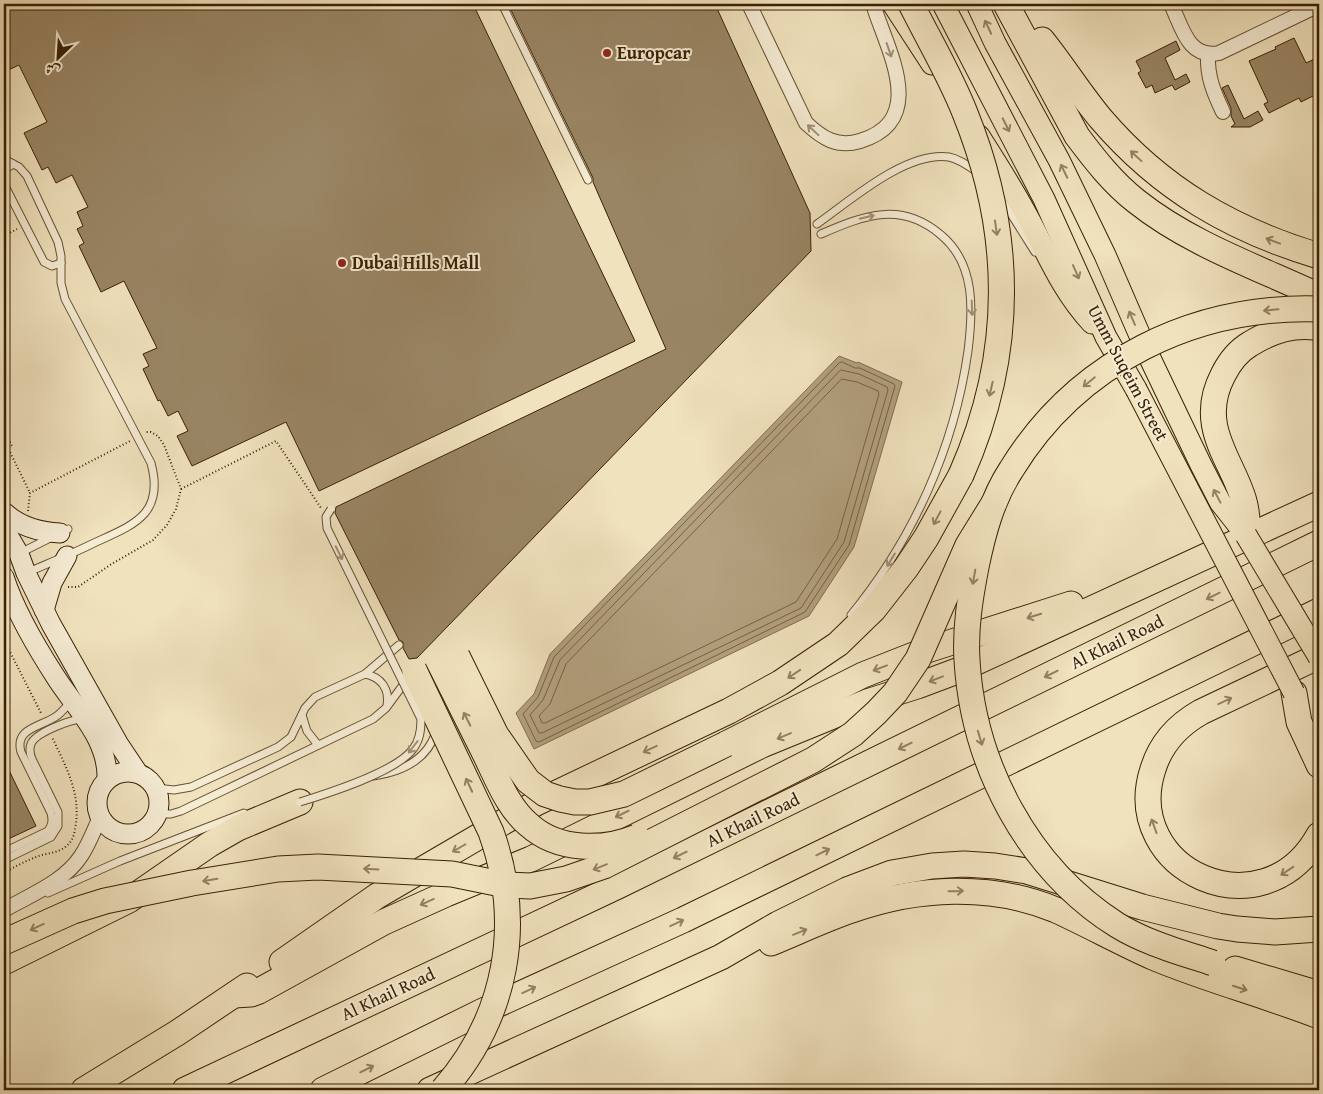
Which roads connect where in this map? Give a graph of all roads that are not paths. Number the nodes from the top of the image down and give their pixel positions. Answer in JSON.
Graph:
{"nodes":[{"id":1,"x":502,"y":4,"type":"edge"},
{"id":2,"x":749,"y":4,"type":"edge"},
{"id":3,"x":873,"y":4,"type":"edge"},
{"id":4,"x":892,"y":4,"type":"edge"},
{"id":5,"x":911,"y":4,"type":"edge"},
{"id":6,"x":943,"y":4,"type":"edge"},
{"id":7,"x":977,"y":4,"type":"edge"},
{"id":8,"x":1006,"y":4,"type":"edge"},
{"id":9,"x":1023,"y":4,"type":"edge"},
{"id":10,"x":1170,"y":4,"type":"edge"},
{"id":11,"x":1319,"y":5,"type":"edge"},
{"id":12,"x":1042,"y":40,"type":"junction"},
{"id":13,"x":1208,"y":55,"type":"junction"},
{"id":14,"x":1223,"y":112,"type":"dead end"},
{"id":15,"x":4,"y":159,"type":"edge"},
{"id":16,"x":12,"y":164,"type":"junction"},
{"id":17,"x":4,"y":170,"type":"edge"},
{"id":18,"x":588,"y":180,"type":"dead end"},
{"id":19,"x":4,"y":184,"type":"edge"},
{"id":20,"x":7,"y":197,"type":"edge"},
{"id":21,"x":817,"y":224,"type":"dead end"},
{"id":22,"x":821,"y":234,"type":"dead end"},
{"id":23,"x":1319,"y":256,"type":"edge"},
{"id":24,"x":1038,"y":257,"type":"dead end"},
{"id":25,"x":61,"y":263,"type":"junction"},
{"id":26,"x":1043,"y":264,"type":"dead end"},
{"id":27,"x":1062,"y":285,"type":"junction"},
{"id":28,"x":1316,"y":299,"type":"edge"},
{"id":29,"x":1319,"y":328,"type":"edge"},
{"id":30,"x":1106,"y":337,"type":"junction"},
{"id":31,"x":994,"y":503,"type":"junction"},
{"id":32,"x":1319,"y":504,"type":"edge"},
{"id":33,"x":331,"y":509,"type":"dead end"},
{"id":34,"x":4,"y":512,"type":"edge"},
{"id":35,"x":4,"y":528,"type":"edge"},
{"id":36,"x":64,"y":531,"type":"joint"},
{"id":37,"x":1246,"y":535,"type":"junction"},
{"id":38,"x":1319,"y":544,"type":"edge"},
{"id":39,"x":68,"y":556,"type":"junction"},
{"id":40,"x":11,"y":557,"type":"edge"},
{"id":41,"x":1180,"y":569,"type":"junction"},
{"id":42,"x":26,"y":573,"type":"junction"},
{"id":43,"x":4,"y":581,"type":"edge"},
{"id":44,"x":4,"y":610,"type":"edge"},
{"id":45,"x":44,"y":610,"type":"junction"},
{"id":46,"x":1319,"y":611,"type":"edge"},
{"id":47,"x":848,"y":619,"type":"dead end"},
{"id":48,"x":29,"y":630,"type":"junction"},
{"id":49,"x":834,"y":637,"type":"dead end"},
{"id":50,"x":399,"y":645,"type":"dead end"},
{"id":51,"x":1319,"y":656,"type":"edge"},
{"id":52,"x":815,"y":660,"type":"junction"},
{"id":53,"x":429,"y":665,"type":"junction"},
{"id":54,"x":365,"y":674,"type":"junction"},
{"id":55,"x":1294,"y":693,"type":"junction"},
{"id":56,"x":72,"y":700,"type":"junction"},
{"id":57,"x":386,"y":708,"type":"junction"},
{"id":58,"x":302,"y":715,"type":"junction"},
{"id":59,"x":87,"y":721,"type":"junction"},
{"id":60,"x":1319,"y":739,"type":"edge"},
{"id":61,"x":318,"y":745,"type":"junction"},
{"id":62,"x":1319,"y":765,"type":"edge"},
{"id":63,"x":138,"y":773,"type":"junction"},
{"id":64,"x":370,"y":777,"type":"junction"},
{"id":65,"x":107,"y":780,"type":"junction"},
{"id":66,"x":156,"y":788,"type":"junction"},
{"id":67,"x":300,"y":802,"type":"junction"},
{"id":68,"x":722,"y":805,"type":"junction"},
{"id":69,"x":268,"y":807,"type":"dead end"},
{"id":70,"x":251,"y":811,"type":"dead end"},
{"id":71,"x":158,"y":814,"type":"junction"},
{"id":72,"x":100,"y":817,"type":"junction"},
{"id":73,"x":1319,"y":835,"type":"edge"},
{"id":74,"x":4,"y":852,"type":"edge"},
{"id":75,"x":4,"y":860,"type":"edge"},
{"id":76,"x":4,"y":910,"type":"edge"},
{"id":77,"x":1319,"y":929,"type":"edge"},
{"id":78,"x":4,"y":942,"type":"edge"},
{"id":79,"x":721,"y":956,"type":"junction"},
{"id":80,"x":4,"y":962,"type":"edge"},
{"id":81,"x":1319,"y":994,"type":"edge"},
{"id":82,"x":234,"y":995,"type":"junction"},
{"id":83,"x":1319,"y":1016,"type":"edge"},
{"id":84,"x":84,"y":1090,"type":"edge"},
{"id":85,"x":185,"y":1090,"type":"edge"},
{"id":86,"x":323,"y":1090,"type":"edge"},
{"id":87,"x":430,"y":1090,"type":"edge"},
{"id":88,"x":443,"y":1090,"type":"edge"}],
"edges":[{"from":1,"to":18,"type":"lane"},
{"from":3,"to":2,"type":"street","one_way":true},
{"from":4,"to":27,"type":"main road"},
{"from":5,"to":52,"type":"highway","one_way":true,"bridge":true},
{"from":6,"to":30,"type":"main road","name":"Umm Suqeim Street","one_way":true},
{"from":37,"to":7,"type":"main road","name":"Umm Suqeim Street","one_way":true},
{"from":8,"to":28,"type":"highway"},
{"from":9,"to":12,"type":"highway"},
{"from":10,"to":13,"type":"street"},
{"from":11,"to":13,"type":"street"},
{"from":23,"to":12,"type":"highway","one_way":true},
{"from":12,"to":28,"type":"highway"},
{"from":13,"to":14,"type":"street"},
{"from":15,"to":16,"type":"lane"},
{"from":16,"to":17,"type":"lane"},
{"from":16,"to":25,"type":"lane"},
{"from":19,"to":20,"type":"lane"},
{"from":20,"to":25,"type":"lane"},
{"from":21,"to":24,"type":"lane"},
{"from":22,"to":47,"type":"lane","one_way":true},
{"from":25,"to":39,"type":"lane"},
{"from":26,"to":27,"type":"lane"},
{"from":27,"to":30,"type":"main road"},
{"from":28,"to":31,"type":"highway","one_way":true,"bridge":true},
{"from":29,"to":37,"type":"highway"},
{"from":30,"to":55,"type":"main road","name":"Umm Suqeim Street","bridge":true},
{"from":31,"to":68,"type":"highway","bridge":true},
{"from":31,"to":81,"type":"highway","one_way":true,"bridge":true},
{"from":32,"to":41,"type":"highway"},
{"from":33,"to":64,"type":"lane","one_way":true,"bridge":true},
{"from":34,"to":36,"type":"main road"},
{"from":35,"to":40,"type":"main road"},
{"from":36,"to":40,"type":"lane"},
{"from":37,"to":51,"type":"main road","name":"Umm Suqeim Street","bridge":true},
{"from":38,"to":85,"type":"highway","name":"Al Khail Road","one_way":true},
{"from":39,"to":42,"type":"lane"},
{"from":39,"to":45,"type":"main road"},
{"from":40,"to":42,"type":"main road"},
{"from":41,"to":53,"type":"highway","one_way":true,"bridge":true},
{"from":41,"to":82,"type":"highway","one_way":true},
{"from":42,"to":43,"type":"main road"},
{"from":42,"to":45,"type":"main road"},
{"from":43,"to":48,"type":"main road"},
{"from":44,"to":48,"type":"main road"},
{"from":45,"to":63,"type":"main road"},
{"from":86,"to":46,"type":"highway","one_way":true},
{"from":48,"to":56,"type":"main road"},
{"from":49,"to":52,"type":"lane"},
{"from":50,"to":54,"type":"lane"},
{"from":73,"to":51,"type":"highway","one_way":true},
{"from":52,"to":82,"type":"highway","one_way":true},
{"from":53,"to":57,"type":"lane"},
{"from":53,"to":64,"type":"lane","bridge":true},
{"from":68,"to":53,"type":"highway","one_way":true,"bridge":true},
{"from":88,"to":53,"type":"highway","one_way":true,"bridge":true},
{"from":54,"to":57,"type":"lane"},
{"from":54,"to":58,"type":"lane"},
{"from":55,"to":60,"type":"main road","name":"Umm Suqeim Street"},
{"from":55,"to":62,"type":"highway"},
{"from":56,"to":59,"type":"main road"},
{"from":56,"to":74,"type":"lane"},
{"from":57,"to":61,"type":"lane"},
{"from":58,"to":61,"type":"lane"},
{"from":58,"to":66,"type":"lane"},
{"from":59,"to":65,"type":"main road"},
{"from":59,"to":75,"type":"lane"},
{"from":61,"to":71,"type":"lane"},
{"from":63,"to":65,"type":"main road"},
{"from":63,"to":66,"type":"main road"},
{"from":64,"to":67,"type":"lane","bridge":true},
{"from":65,"to":72,"type":"main road"},
{"from":66,"to":71,"type":"main road"},
{"from":67,"to":69,"type":"lane"},
{"from":67,"to":80,"type":"highway"},
{"from":68,"to":78,"type":"highway","one_way":true,"bridge":true},
{"from":70,"to":76,"type":"lane"},
{"from":71,"to":72,"type":"main road"},
{"from":72,"to":76,"type":"street"},
{"from":77,"to":79,"type":"highway"},
{"from":79,"to":83,"type":"highway","one_way":true},
{"from":79,"to":87,"type":"highway"},
{"from":82,"to":84,"type":"highway"}]}
